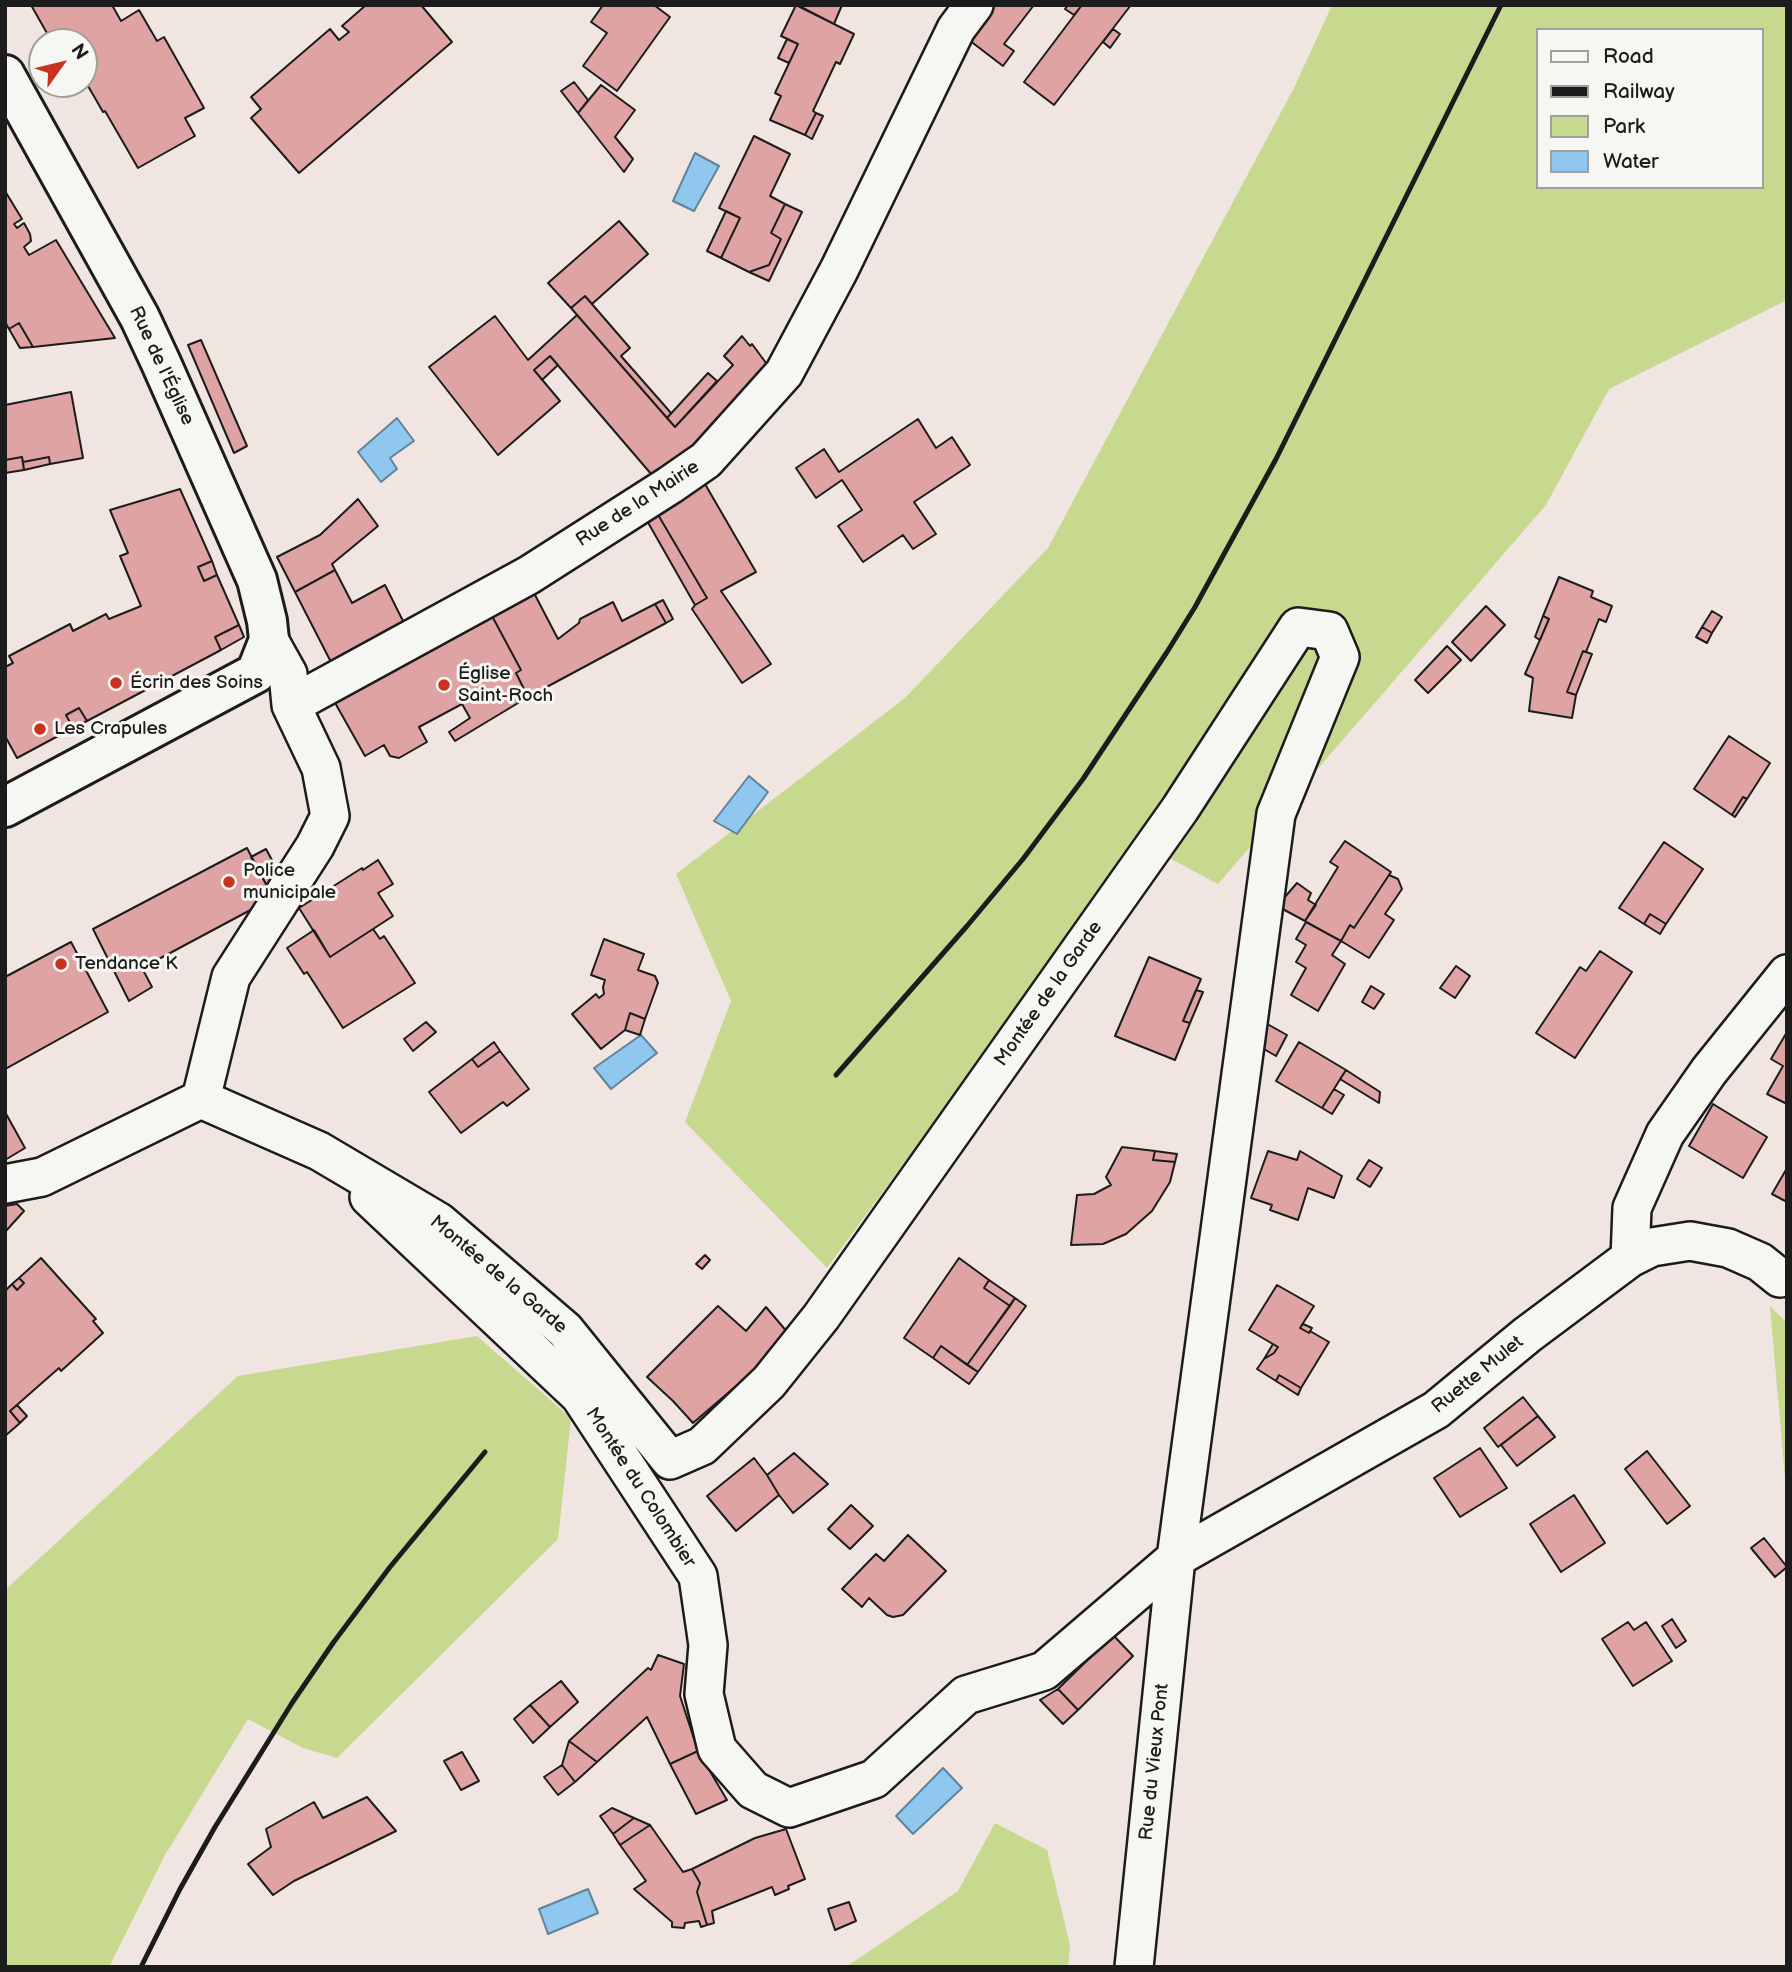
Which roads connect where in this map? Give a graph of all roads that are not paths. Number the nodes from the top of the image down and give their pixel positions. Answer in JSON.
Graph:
{"nodes":[{"id":1,"x":974,"y":5,"type":"edge"},
{"id":2,"x":5,"y":75,"type":"edge"},
{"id":3,"x":262,"y":657,"type":"junction"},
{"id":4,"x":291,"y":705,"type":"junction"},
{"id":5,"x":5,"y":807,"type":"edge"},
{"id":6,"x":1787,"y":974,"type":"edge"},
{"id":7,"x":201,"y":1099,"type":"junction"},
{"id":8,"x":319,"y":1151,"type":"junction"},
{"id":9,"x":5,"y":1184,"type":"edge"},
{"id":10,"x":1630,"y":1258,"type":"junction"},
{"id":11,"x":1780,"y":1278,"type":"dead end"},
{"id":12,"x":1175,"y":1558,"type":"junction"},
{"id":13,"x":1134,"y":1967,"type":"edge"}],
"edges":[{"from":1,"to":4,"type":"street","name":"Rue de la Mairie"},
{"from":2,"to":3,"type":"street","name":"Rue de l'Église"},
{"from":3,"to":4,"type":"street"},
{"from":3,"to":5,"type":"street"},
{"from":4,"to":7,"type":"street"},
{"from":6,"to":10,"type":"street"},
{"from":7,"to":8,"type":"street","name":"Montée de la Garde"},
{"from":7,"to":9,"type":"street"},
{"from":8,"to":12,"type":"street","name":"Montée du Colombier"},
{"from":8,"to":12,"type":"street","name":"Montée de la Garde"},
{"from":10,"to":11,"type":"street","name":"Ruette Mulet"},
{"from":10,"to":12,"type":"street","name":"Ruette Mulet"},
{"from":12,"to":13,"type":"street","name":"Rue du Vieux Pont"}]}
